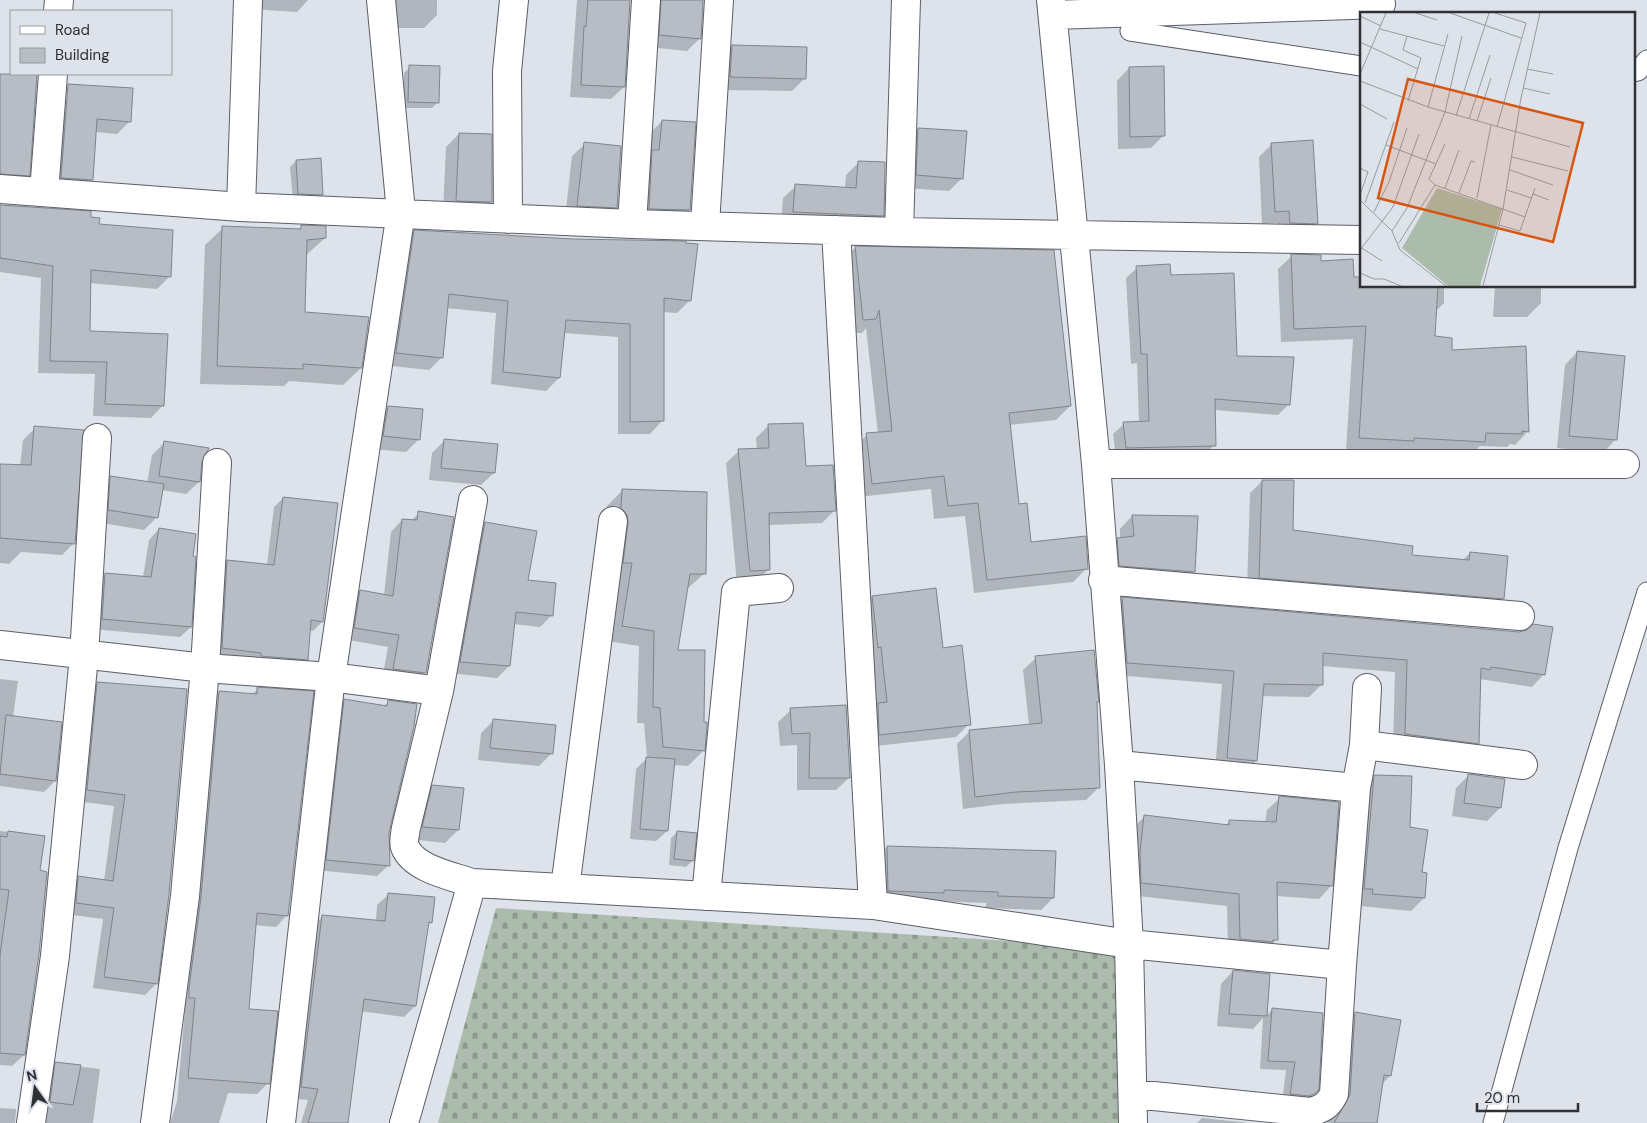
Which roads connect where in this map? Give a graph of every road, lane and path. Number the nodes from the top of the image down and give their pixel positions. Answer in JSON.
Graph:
{"nodes":[{"id":1,"x":248,"y":0,"type":"edge"},
{"id":2,"x":381,"y":0,"type":"edge"},
{"id":3,"x":514,"y":0,"type":"edge"},
{"id":4,"x":646,"y":0,"type":"edge"},
{"id":5,"x":719,"y":0,"type":"edge"},
{"id":6,"x":906,"y":0,"type":"edge"},
{"id":7,"x":1381,"y":4,"type":"dead end"},
{"id":8,"x":1052,"y":8,"type":"edge"},
{"id":9,"x":1130,"y":31,"type":"dead end"},
{"id":10,"x":1647,"y":60,"type":"edge"},
{"id":11,"x":1360,"y":66,"type":"edge"},
{"id":12,"x":1634,"y":72,"type":"edge"},
{"id":13,"x":53,"y":75,"type":"edge"},
{"id":14,"x":0,"y":189,"type":"edge"},
{"id":15,"x":44,"y":192,"type":"junction"},
{"id":16,"x":241,"y":207,"type":"junction"},
{"id":17,"x":401,"y":212,"type":"junction"},
{"id":18,"x":508,"y":219,"type":"junction"},
{"id":19,"x":632,"y":224,"type":"junction"},
{"id":20,"x":705,"y":225,"type":"junction"},
{"id":21,"x":836,"y":230,"type":"junction"},
{"id":22,"x":899,"y":232,"type":"junction"},
{"id":23,"x":1076,"y":234,"type":"junction"},
{"id":24,"x":1360,"y":240,"type":"edge"},
{"id":25,"x":97,"y":438,"type":"dead end"},
{"id":26,"x":217,"y":463,"type":"dead end"},
{"id":27,"x":1096,"y":464,"type":"junction"},
{"id":28,"x":1625,"y":464,"type":"dead end"},
{"id":29,"x":472,"y":500,"type":"dead end"},
{"id":30,"x":612,"y":521,"type":"dead end"},
{"id":31,"x":1103,"y":580,"type":"junction"},
{"id":32,"x":779,"y":588,"type":"dead end"},
{"id":33,"x":1647,"y":592,"type":"edge"},
{"id":34,"x":1520,"y":616,"type":"dead end"},
{"id":35,"x":0,"y":645,"type":"edge"},
{"id":36,"x":84,"y":656,"type":"junction"},
{"id":37,"x":204,"y":668,"type":"junction"},
{"id":38,"x":331,"y":676,"type":"junction"},
{"id":39,"x":1367,"y":688,"type":"dead end"},
{"id":40,"x":439,"y":691,"type":"junction"},
{"id":41,"x":1364,"y":746,"type":"junction"},
{"id":42,"x":1118,"y":765,"type":"junction"},
{"id":43,"x":1523,"y":765,"type":"dead end"},
{"id":44,"x":1356,"y":788,"type":"junction"},
{"id":45,"x":472,"y":884,"type":"junction"},
{"id":46,"x":565,"y":888,"type":"junction"},
{"id":47,"x":706,"y":896,"type":"junction"},
{"id":48,"x":873,"y":905,"type":"junction"},
{"id":49,"x":1129,"y":944,"type":"junction"},
{"id":50,"x":1342,"y":965,"type":"junction"},
{"id":51,"x":1134,"y":1094,"type":"junction"},
{"id":52,"x":31,"y":1123,"type":"edge"},
{"id":53,"x":155,"y":1123,"type":"edge"},
{"id":54,"x":281,"y":1123,"type":"edge"},
{"id":55,"x":404,"y":1123,"type":"edge"},
{"id":56,"x":1133,"y":1123,"type":"edge"},
{"id":57,"x":1493,"y":1123,"type":"edge"}],
"edges":[{"from":1,"to":16,"type":"street"},
{"from":2,"to":17,"type":"street"},
{"from":3,"to":18,"type":"street"},
{"from":4,"to":19,"type":"street"},
{"from":5,"to":20,"type":"street"},
{"from":6,"to":22,"type":"street"},
{"from":7,"to":8,"type":"street"},
{"from":8,"to":23,"type":"street"},
{"from":9,"to":11,"type":"lane"},
{"from":10,"to":12,"type":"lane"},
{"from":13,"to":15,"type":"street"},
{"from":14,"to":15,"type":"street"},
{"from":15,"to":16,"type":"street"},
{"from":16,"to":17,"type":"street"},
{"from":17,"to":18,"type":"street"},
{"from":17,"to":38,"type":"street"},
{"from":18,"to":19,"type":"street"},
{"from":19,"to":20,"type":"street"},
{"from":20,"to":21,"type":"street"},
{"from":21,"to":22,"type":"street"},
{"from":21,"to":48,"type":"street"},
{"from":22,"to":23,"type":"street"},
{"from":23,"to":24,"type":"street"},
{"from":23,"to":27,"type":"street"},
{"from":25,"to":36,"type":"street"},
{"from":26,"to":37,"type":"street"},
{"from":27,"to":28,"type":"street"},
{"from":27,"to":31,"type":"street"},
{"from":29,"to":40,"type":"street"},
{"from":30,"to":46,"type":"street"},
{"from":31,"to":34,"type":"street"},
{"from":31,"to":42,"type":"street"},
{"from":32,"to":47,"type":"street"},
{"from":33,"to":57,"type":"lane"},
{"from":35,"to":36,"type":"street"},
{"from":36,"to":37,"type":"street"},
{"from":36,"to":52,"type":"street"},
{"from":37,"to":38,"type":"street"},
{"from":37,"to":53,"type":"street"},
{"from":38,"to":40,"type":"street"},
{"from":38,"to":54,"type":"street"},
{"from":39,"to":41,"type":"street"},
{"from":40,"to":45,"type":"street"},
{"from":41,"to":43,"type":"street"},
{"from":41,"to":44,"type":"street"},
{"from":42,"to":44,"type":"street"},
{"from":42,"to":49,"type":"street"},
{"from":44,"to":50,"type":"street"},
{"from":45,"to":46,"type":"street"},
{"from":45,"to":55,"type":"street"},
{"from":46,"to":47,"type":"street"},
{"from":47,"to":48,"type":"street"},
{"from":48,"to":49,"type":"street"},
{"from":49,"to":50,"type":"street"},
{"from":49,"to":51,"type":"street"},
{"from":50,"to":51,"type":"street"},
{"from":51,"to":56,"type":"street"}]}
